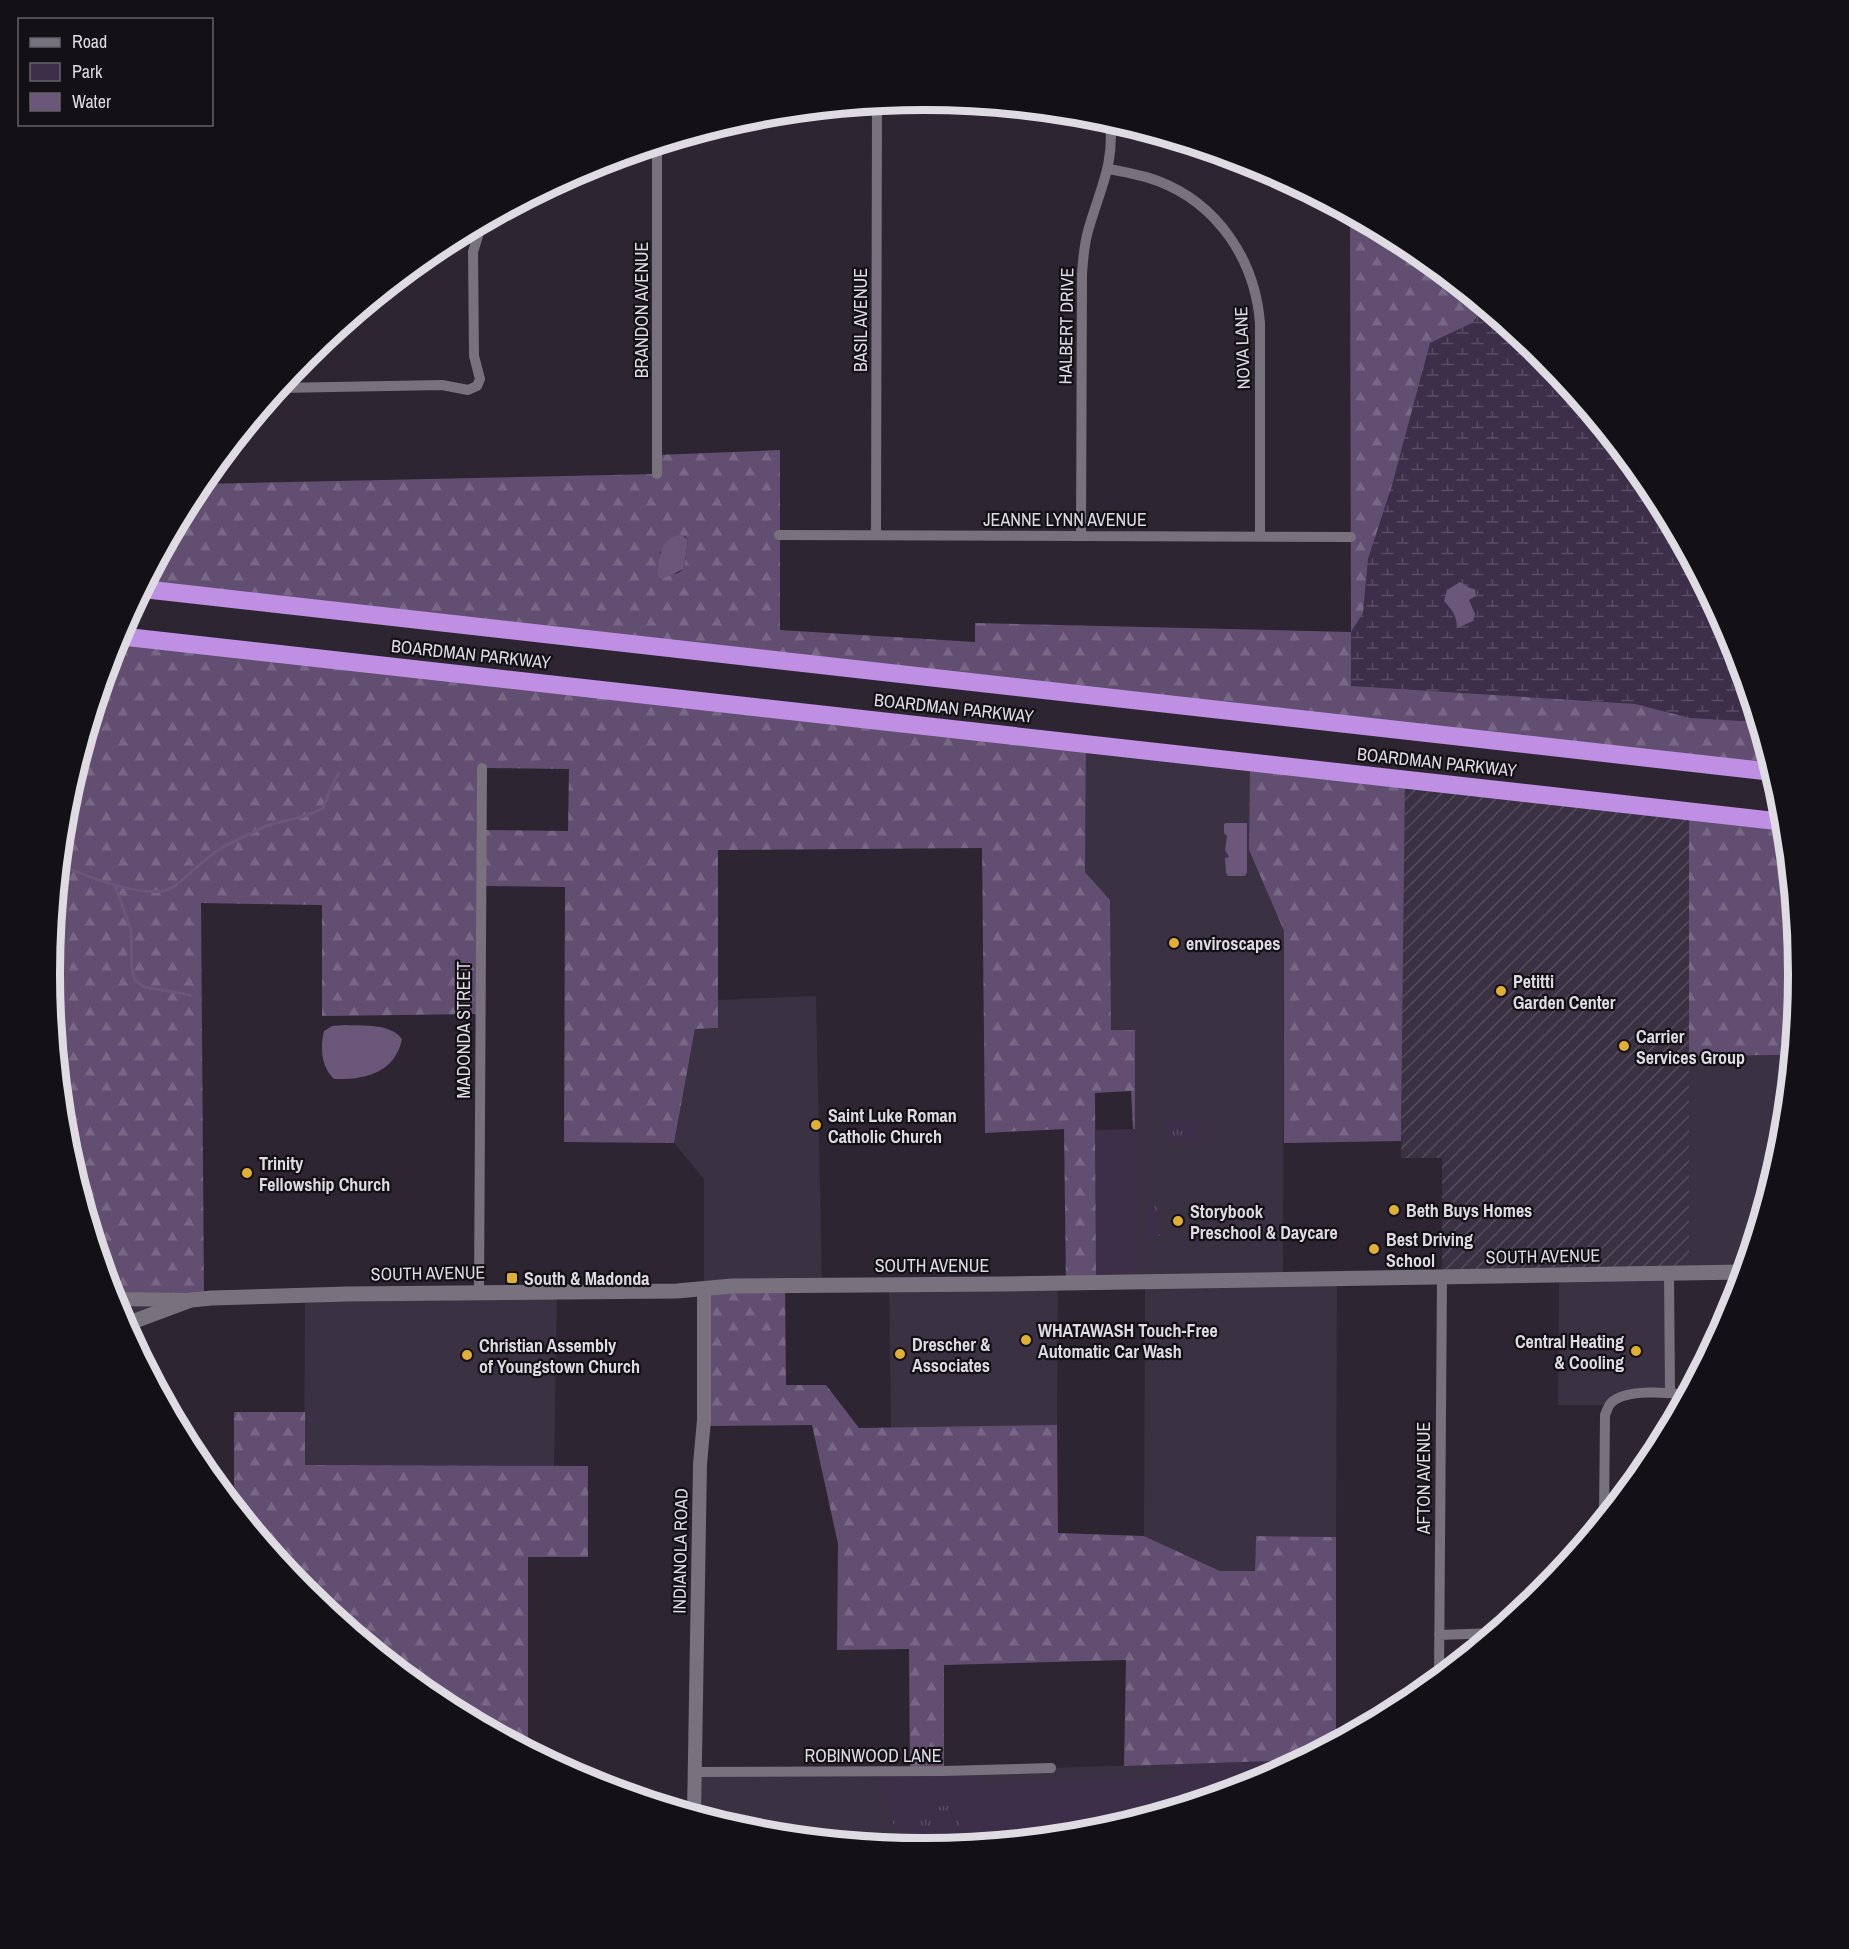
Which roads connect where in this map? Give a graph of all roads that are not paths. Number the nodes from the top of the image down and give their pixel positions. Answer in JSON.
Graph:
{"nodes":[{"id":1,"x":877,"y":112,"type":"edge"},
{"id":2,"x":1110,"y":131,"type":"edge"},
{"id":3,"x":657,"y":153,"type":"edge"},
{"id":4,"x":1108,"y":169,"type":"junction"},
{"id":5,"x":478,"y":235,"type":"edge"},
{"id":6,"x":290,"y":388,"type":"edge"},
{"id":7,"x":657,"y":474,"type":"dead end"},
{"id":8,"x":779,"y":535,"type":"dead end"},
{"id":9,"x":876,"y":535,"type":"junction"},
{"id":10,"x":1081,"y":536,"type":"junction"},
{"id":11,"x":1260,"y":536,"type":"junction"},
{"id":12,"x":1351,"y":537,"type":"dead end"},
{"id":13,"x":150,"y":590,"type":"edge"},
{"id":14,"x":129,"y":637,"type":"edge"},
{"id":15,"x":482,"y":768,"type":"dead end"},
{"id":16,"x":1764,"y":771,"type":"edge"},
{"id":17,"x":1775,"y":821,"type":"edge"},
{"id":18,"x":1735,"y":1272,"type":"edge"},
{"id":19,"x":1669,"y":1274,"type":"junction"},
{"id":20,"x":1442,"y":1277,"type":"junction"},
{"id":21,"x":704,"y":1289,"type":"junction"},
{"id":22,"x":479,"y":1292,"type":"junction"},
{"id":23,"x":124,"y":1299,"type":"edge"},
{"id":24,"x":192,"y":1300,"type":"junction"},
{"id":25,"x":133,"y":1322,"type":"edge"},
{"id":26,"x":1670,"y":1393,"type":"junction"},
{"id":27,"x":1680,"y":1394,"type":"edge"},
{"id":28,"x":1604,"y":1508,"type":"edge"},
{"id":29,"x":1483,"y":1633,"type":"edge"},
{"id":30,"x":1439,"y":1635,"type":"junction"},
{"id":31,"x":1439,"y":1669,"type":"edge"},
{"id":32,"x":1051,"y":1768,"type":"dead end"},
{"id":33,"x":695,"y":1772,"type":"junction"},
{"id":34,"x":694,"y":1808,"type":"edge"}],
"edges":[{"from":1,"to":9,"type":"street","name":"BASIL AVENUE"},
{"from":2,"to":4,"type":"street","name":"HALBERT DRIVE"},
{"from":3,"to":7,"type":"street","name":"BRANDON AVENUE"},
{"from":4,"to":10,"type":"street","name":"HALBERT DRIVE"},
{"from":4,"to":11,"type":"street","name":"NOVA LANE"},
{"from":5,"to":6,"type":"street"},
{"from":8,"to":9,"type":"street","name":"JEANNE LYNN AVENUE"},
{"from":9,"to":10,"type":"street","name":"JEANNE LYNN AVENUE"},
{"from":10,"to":11,"type":"street","name":"JEANNE LYNN AVENUE"},
{"from":11,"to":12,"type":"street","name":"JEANNE LYNN AVENUE"},
{"from":13,"to":16,"type":"highway","name":"BOARDMAN PARKWAY"},
{"from":14,"to":17,"type":"highway","name":"BOARDMAN PARKWAY"},
{"from":15,"to":22,"type":"street","name":"MADONDA STREET"},
{"from":18,"to":19,"type":"main road","name":"SOUTH AVENUE"},
{"from":19,"to":20,"type":"main road","name":"SOUTH AVENUE"},
{"from":19,"to":26,"type":"street"},
{"from":20,"to":21,"type":"main road","name":"SOUTH AVENUE"},
{"from":20,"to":30,"type":"street","name":"AFTON AVENUE"},
{"from":21,"to":22,"type":"main road","name":"SOUTH AVENUE"},
{"from":21,"to":33,"type":"street","name":"INDIANOLA ROAD"},
{"from":22,"to":24,"type":"main road","name":"SOUTH AVENUE"},
{"from":23,"to":24,"type":"street"},
{"from":24,"to":25,"type":"main road","name":"SOUTH AVENUE"},
{"from":26,"to":27,"type":"street"},
{"from":26,"to":28,"type":"street"},
{"from":29,"to":30,"type":"street"},
{"from":30,"to":31,"type":"street","name":"AFTON AVENUE"},
{"from":32,"to":33,"type":"street","name":"ROBINWOOD LANE"},
{"from":33,"to":34,"type":"street","name":"INDIANOLA ROAD"}]}
